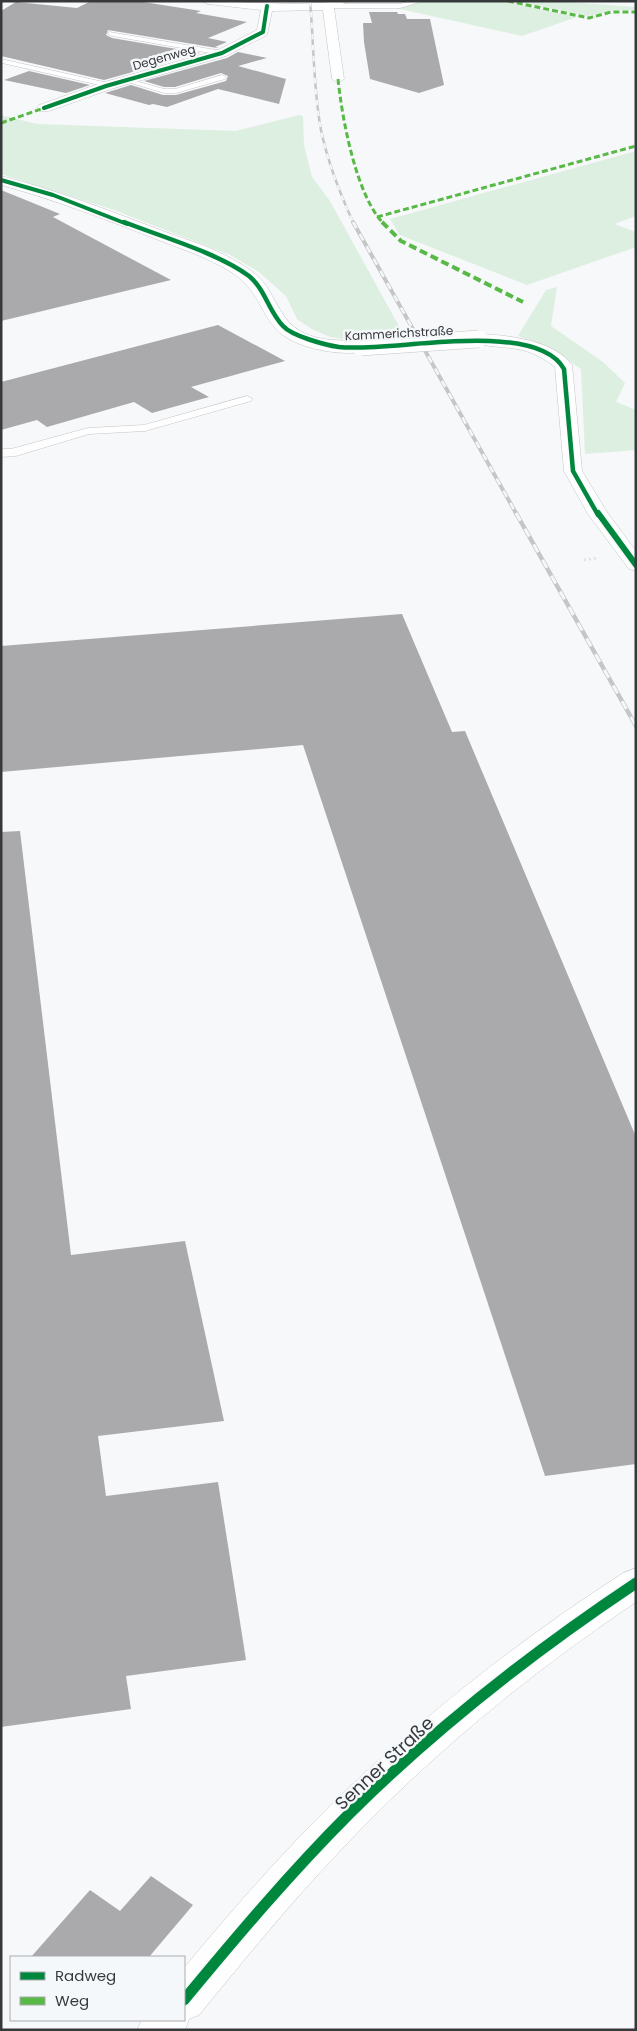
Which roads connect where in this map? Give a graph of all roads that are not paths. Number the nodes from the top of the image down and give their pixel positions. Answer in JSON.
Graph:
{"nodes":[{"id":1,"x":208,"y":1,"type":"edge"},
{"id":2,"x":343,"y":1,"type":"edge"},
{"id":3,"x":420,"y":1,"type":"edge"},
{"id":4,"x":267,"y":6,"type":"junction"},
{"id":5,"x":328,"y":6,"type":"junction"},
{"id":6,"x":112,"y":34,"type":"dead end"},
{"id":7,"x":222,"y":53,"type":"junction"},
{"id":8,"x":2,"y":61,"type":"edge"},
{"id":9,"x":222,"y":77,"type":"dead end"},
{"id":10,"x":338,"y":79,"type":"dead end"},
{"id":11,"x":125,"y":80,"type":"junction"},
{"id":12,"x":108,"y":85,"type":"junction"},
{"id":13,"x":44,"y":108,"type":"dead end"},
{"id":14,"x":1,"y":180,"type":"edge"},
{"id":15,"x":248,"y":399,"type":"dead end"},
{"id":16,"x":1,"y":453,"type":"edge"},
{"id":17,"x":636,"y":565,"type":"edge"},
{"id":18,"x":636,"y":1583,"type":"edge"},
{"id":19,"x":185,"y":1999,"type":"edge"}],
"edges":[{"from":1,"to":4,"type":"street"},
{"from":2,"to":5,"type":"street"},
{"from":3,"to":5,"type":"lane"},
{"from":4,"to":5,"type":"street"},
{"from":4,"to":7,"type":"street","name":"Degenweg"},
{"from":5,"to":10,"type":"street"},
{"from":6,"to":7,"type":"lane"},
{"from":7,"to":11,"type":"street","name":"Degenweg"},
{"from":8,"to":12,"type":"lane"},
{"from":9,"to":11,"type":"lane"},
{"from":11,"to":12,"type":"street","name":"Degenweg"},
{"from":12,"to":13,"type":"street","name":"Degenweg"},
{"from":14,"to":17,"type":"street","name":"Kammerichstraße","bridge":true},
{"from":15,"to":16,"type":"lane"},
{"from":18,"to":19,"type":"street","name":"Senner Straße"}]}
